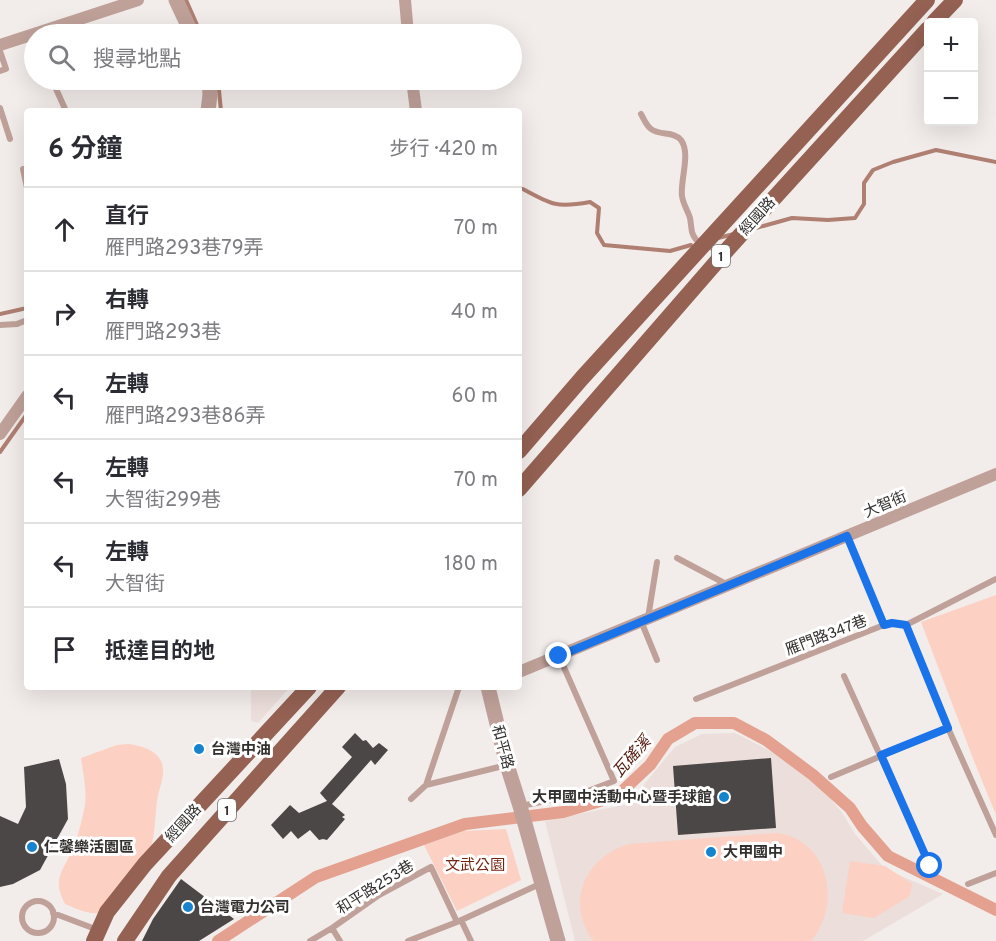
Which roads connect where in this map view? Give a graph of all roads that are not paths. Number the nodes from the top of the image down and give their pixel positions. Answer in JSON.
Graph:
{"nodes":[{"id":1,"x":138,"y":0,"type":"edge"},
{"id":2,"x":176,"y":0,"type":"edge"},
{"id":3,"x":405,"y":0,"type":"edge"},
{"id":4,"x":927,"y":0,"type":"edge"},
{"id":5,"x":955,"y":0,"type":"edge"},
{"id":6,"x":938,"y":18,"type":"edge"},
{"id":7,"x":64,"y":24,"type":"edge"},
{"id":8,"x":187,"y":24,"type":"edge"},
{"id":9,"x":407,"y":24,"type":"edge"},
{"id":10,"x":924,"y":33,"type":"edge"},
{"id":11,"x":24,"y":37,"type":"edge"},
{"id":12,"x":0,"y":45,"type":"edge"},
{"id":13,"x":0,"y":51,"type":"edge"},
{"id":14,"x":0,"y":71,"type":"edge"},
{"id":15,"x":57,"y":90,"type":"edge"},
{"id":16,"x":210,"y":90,"type":"edge"},
{"id":17,"x":413,"y":90,"type":"edge"},
{"id":18,"x":0,"y":108,"type":"edge"},
{"id":19,"x":65,"y":108,"type":"edge"},
{"id":20,"x":208,"y":108,"type":"edge"},
{"id":21,"x":416,"y":108,"type":"edge"},
{"id":22,"x":641,"y":114,"type":"dead end"},
{"id":23,"x":10,"y":139,"type":"dead end"},
{"id":24,"x":23,"y":169,"type":"dead end"},
{"id":25,"x":24,"y":174,"type":"edge"},
{"id":26,"x":702,"y":245,"type":"junction"},
{"id":27,"x":726,"y":251,"type":"junction"},
{"id":28,"x":24,"y":321,"type":"edge"},
{"id":29,"x":0,"y":325,"type":"edge"},
{"id":30,"x":24,"y":400,"type":"edge"},
{"id":31,"x":0,"y":434,"type":"edge"},
{"id":32,"x":522,"y":448,"type":"edge"},
{"id":33,"x":996,"y":474,"type":"edge"},
{"id":34,"x":522,"y":486,"type":"edge"},
{"id":35,"x":847,"y":536,"type":"junction"},
{"id":36,"x":677,"y":558,"type":"dead end"},
{"id":37,"x":657,"y":562,"type":"dead end"},
{"id":38,"x":996,"y":579,"type":"edge"},
{"id":39,"x":728,"y":585,"type":"junction"},
{"id":40,"x":645,"y":620,"type":"junction"},
{"id":41,"x":884,"y":625,"type":"junction"},
{"id":42,"x":906,"y":625,"type":"junction"},
{"id":43,"x":559,"y":656,"type":"junction"},
{"id":44,"x":657,"y":660,"type":"dead end"},
{"id":45,"x":522,"y":671,"type":"edge"},
{"id":46,"x":844,"y":676,"type":"dead end"},
{"id":47,"x":306,"y":690,"type":"edge"},
{"id":48,"x":335,"y":690,"type":"edge"},
{"id":49,"x":458,"y":690,"type":"edge"},
{"id":50,"x":489,"y":690,"type":"edge"},
{"id":51,"x":696,"y":699,"type":"dead end"},
{"id":52,"x":948,"y":728,"type":"junction"},
{"id":53,"x":881,"y":755,"type":"junction"},
{"id":54,"x":507,"y":765,"type":"junction"},
{"id":55,"x":831,"y":777,"type":"dead end"},
{"id":56,"x":426,"y":784,"type":"junction"},
{"id":57,"x":411,"y":799,"type":"dead end"},
{"id":58,"x":520,"y":806,"type":"junction"},
{"id":59,"x":996,"y":835,"type":"edge"},
{"id":60,"x":930,"y":866,"type":"dead end"},
{"id":61,"x":996,"y":873,"type":"edge"},
{"id":62,"x":542,"y":883,"type":"junction"},
{"id":63,"x":968,"y":884,"type":"dead end"},
{"id":64,"x":54,"y":913,"type":"junction"},
{"id":65,"x":459,"y":921,"type":"junction"},
{"id":66,"x":332,"y":928,"type":"junction"},
{"id":67,"x":96,"y":936,"type":"edge"},
{"id":68,"x":125,"y":941,"type":"edge"},
{"id":69,"x":310,"y":941,"type":"edge"},
{"id":70,"x":340,"y":941,"type":"edge"},
{"id":71,"x":408,"y":941,"type":"edge"},
{"id":72,"x":471,"y":941,"type":"edge"},
{"id":73,"x":558,"y":941,"type":"edge"}],
"edges":[{"from":1,"to":7,"type":"street"},
{"from":2,"to":8,"type":"street"},
{"from":3,"to":9,"type":"street"},
{"from":4,"to":26,"type":"main road","name":"經國路","number":"1"},
{"from":5,"to":6,"type":"main road"},
{"from":10,"to":27,"type":"main road","name":"經國路","number":"1"},
{"from":11,"to":12,"type":"street"},
{"from":13,"to":14,"type":"lane"},
{"from":15,"to":19,"type":"lane"},
{"from":16,"to":20,"type":"street"},
{"from":17,"to":21,"type":"street"},
{"from":18,"to":23,"type":"lane"},
{"from":22,"to":26,"type":"lane"},
{"from":24,"to":25,"type":"lane"},
{"from":26,"to":27,"type":"lane"},
{"from":26,"to":32,"type":"main road","name":"經國路","number":"1"},
{"from":27,"to":34,"type":"main road","name":"經國路","number":"1"},
{"from":28,"to":29,"type":"lane"},
{"from":30,"to":31,"type":"street"},
{"from":33,"to":35,"type":"street","name":"大智街"},
{"from":35,"to":39,"type":"street","name":"大智街"},
{"from":35,"to":41,"type":"lane"},
{"from":36,"to":39,"type":"lane"},
{"from":37,"to":40,"type":"lane"},
{"from":38,"to":42,"type":"lane","name":"雁門路347巷"},
{"from":39,"to":40,"type":"street","name":"大智街"},
{"from":40,"to":43,"type":"street","name":"大智街"},
{"from":40,"to":44,"type":"lane"},
{"from":41,"to":42,"type":"lane","name":"雁門路347巷"},
{"from":41,"to":51,"type":"lane","name":"雁門路347巷"},
{"from":42,"to":52,"type":"lane"},
{"from":43,"to":45,"type":"street","name":"大智街"},
{"from":43,"to":58,"type":"lane"},
{"from":46,"to":53,"type":"lane"},
{"from":47,"to":67,"type":"main road","name":"經國路","number":"1"},
{"from":48,"to":68,"type":"main road","name":"經國路","number":"1"},
{"from":49,"to":56,"type":"lane"},
{"from":50,"to":54,"type":"street","name":"和平路"},
{"from":52,"to":53,"type":"lane"},
{"from":52,"to":59,"type":"lane"},
{"from":53,"to":55,"type":"lane"},
{"from":53,"to":60,"type":"lane"},
{"from":54,"to":56,"type":"lane"},
{"from":54,"to":58,"type":"street","name":"和平路"},
{"from":56,"to":57,"type":"lane"},
{"from":58,"to":62,"type":"street","name":"和平路"},
{"from":61,"to":63,"type":"lane"},
{"from":62,"to":65,"type":"lane"},
{"from":62,"to":73,"type":"street"},
{"from":64,"to":64,"type":"lane"},
{"from":64,"to":67,"type":"lane"},
{"from":65,"to":66,"type":"lane","name":"和平路253巷"},
{"from":65,"to":71,"type":"lane"},
{"from":65,"to":72,"type":"lane","name":"和平路253巷"},
{"from":66,"to":69,"type":"lane","name":"和平路253巷"},
{"from":66,"to":70,"type":"lane"}]}
